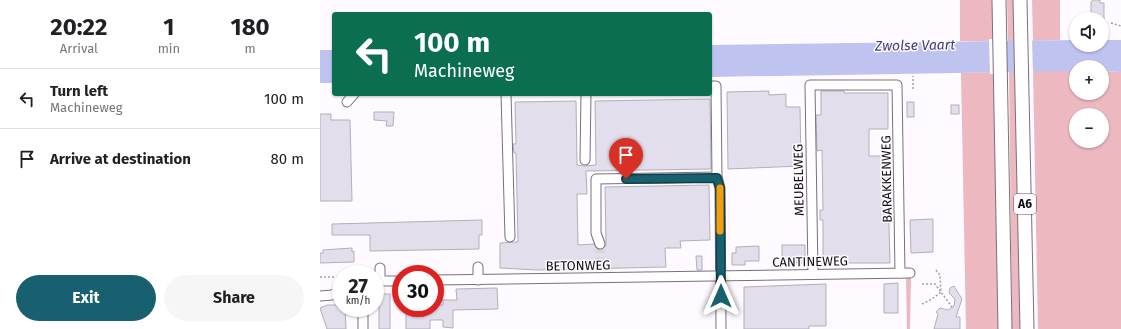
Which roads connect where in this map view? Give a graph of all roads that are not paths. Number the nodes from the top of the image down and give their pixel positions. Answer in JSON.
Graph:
{"nodes":[{"id":1,"x":999,"y":0,"type":"edge"},
{"id":2,"x":1020,"y":0,"type":"edge"},
{"id":3,"x":810,"y":85,"type":"joint"},
{"id":4,"x":712,"y":86,"type":"edge"},
{"id":5,"x":352,"y":96,"type":"edge"},
{"id":6,"x":506,"y":96,"type":"edge"},
{"id":7,"x":586,"y":96,"type":"edge"},
{"id":8,"x":347,"y":102,"type":"dead end"},
{"id":9,"x":585,"y":160,"type":"dead end"},
{"id":10,"x":717,"y":178,"type":"junction"},
{"id":11,"x":510,"y":237,"type":"dead end"},
{"id":12,"x":600,"y":244,"type":"tunnel mouth"},
{"id":13,"x":478,"y":267,"type":"dead end"},
{"id":14,"x":600,"y":268,"type":"tunnel mouth"},
{"id":15,"x":900,"y":273,"type":"junction"},
{"id":16,"x":910,"y":273,"type":"dead end"},
{"id":17,"x":813,"y":274,"type":"junction"},
{"id":18,"x":721,"y":275,"type":"junction"},
{"id":19,"x":600,"y":278,"type":"junction"},
{"id":20,"x":444,"y":280,"type":"edge"},
{"id":21,"x":478,"y":280,"type":"junction"},
{"id":22,"x":332,"y":295,"type":"edge"},
{"id":23,"x":320,"y":296,"type":"edge"},
{"id":24,"x":363,"y":317,"type":"edge"},
{"id":25,"x":363,"y":329,"type":"edge"},
{"id":26,"x":721,"y":329,"type":"edge"},
{"id":27,"x":1005,"y":329,"type":"edge"},
{"id":28,"x":1027,"y":329,"type":"edge"}],
"edges":[{"from":1,"to":27,"type":"highway","number":"A6"},
{"from":2,"to":28,"type":"highway","number":"A6"},
{"from":3,"to":15,"type":"street","name":"BARAKKENWEG"},
{"from":3,"to":17,"type":"street","name":"MEUBELWEG"},
{"from":4,"to":10,"type":"street"},
{"from":5,"to":8,"type":"street"},
{"from":6,"to":11,"type":"street"},
{"from":7,"to":9,"type":"street"},
{"from":10,"to":12,"type":"street"},
{"from":10,"to":18,"type":"street"},
{"from":13,"to":21,"type":"street"},
{"from":14,"to":19,"type":"street"},
{"from":15,"to":16,"type":"street","name":"CANTINEWEG"},
{"from":15,"to":17,"type":"street","name":"CANTINEWEG"},
{"from":17,"to":18,"type":"street","name":"CANTINEWEG"},
{"from":18,"to":19,"type":"street","name":"BETONWEG"},
{"from":18,"to":26,"type":"street"},
{"from":19,"to":21,"type":"street","name":"BETONWEG"},
{"from":20,"to":21,"type":"street","name":"BETONWEG"},
{"from":22,"to":23,"type":"street"},
{"from":24,"to":25,"type":"street"}]}
